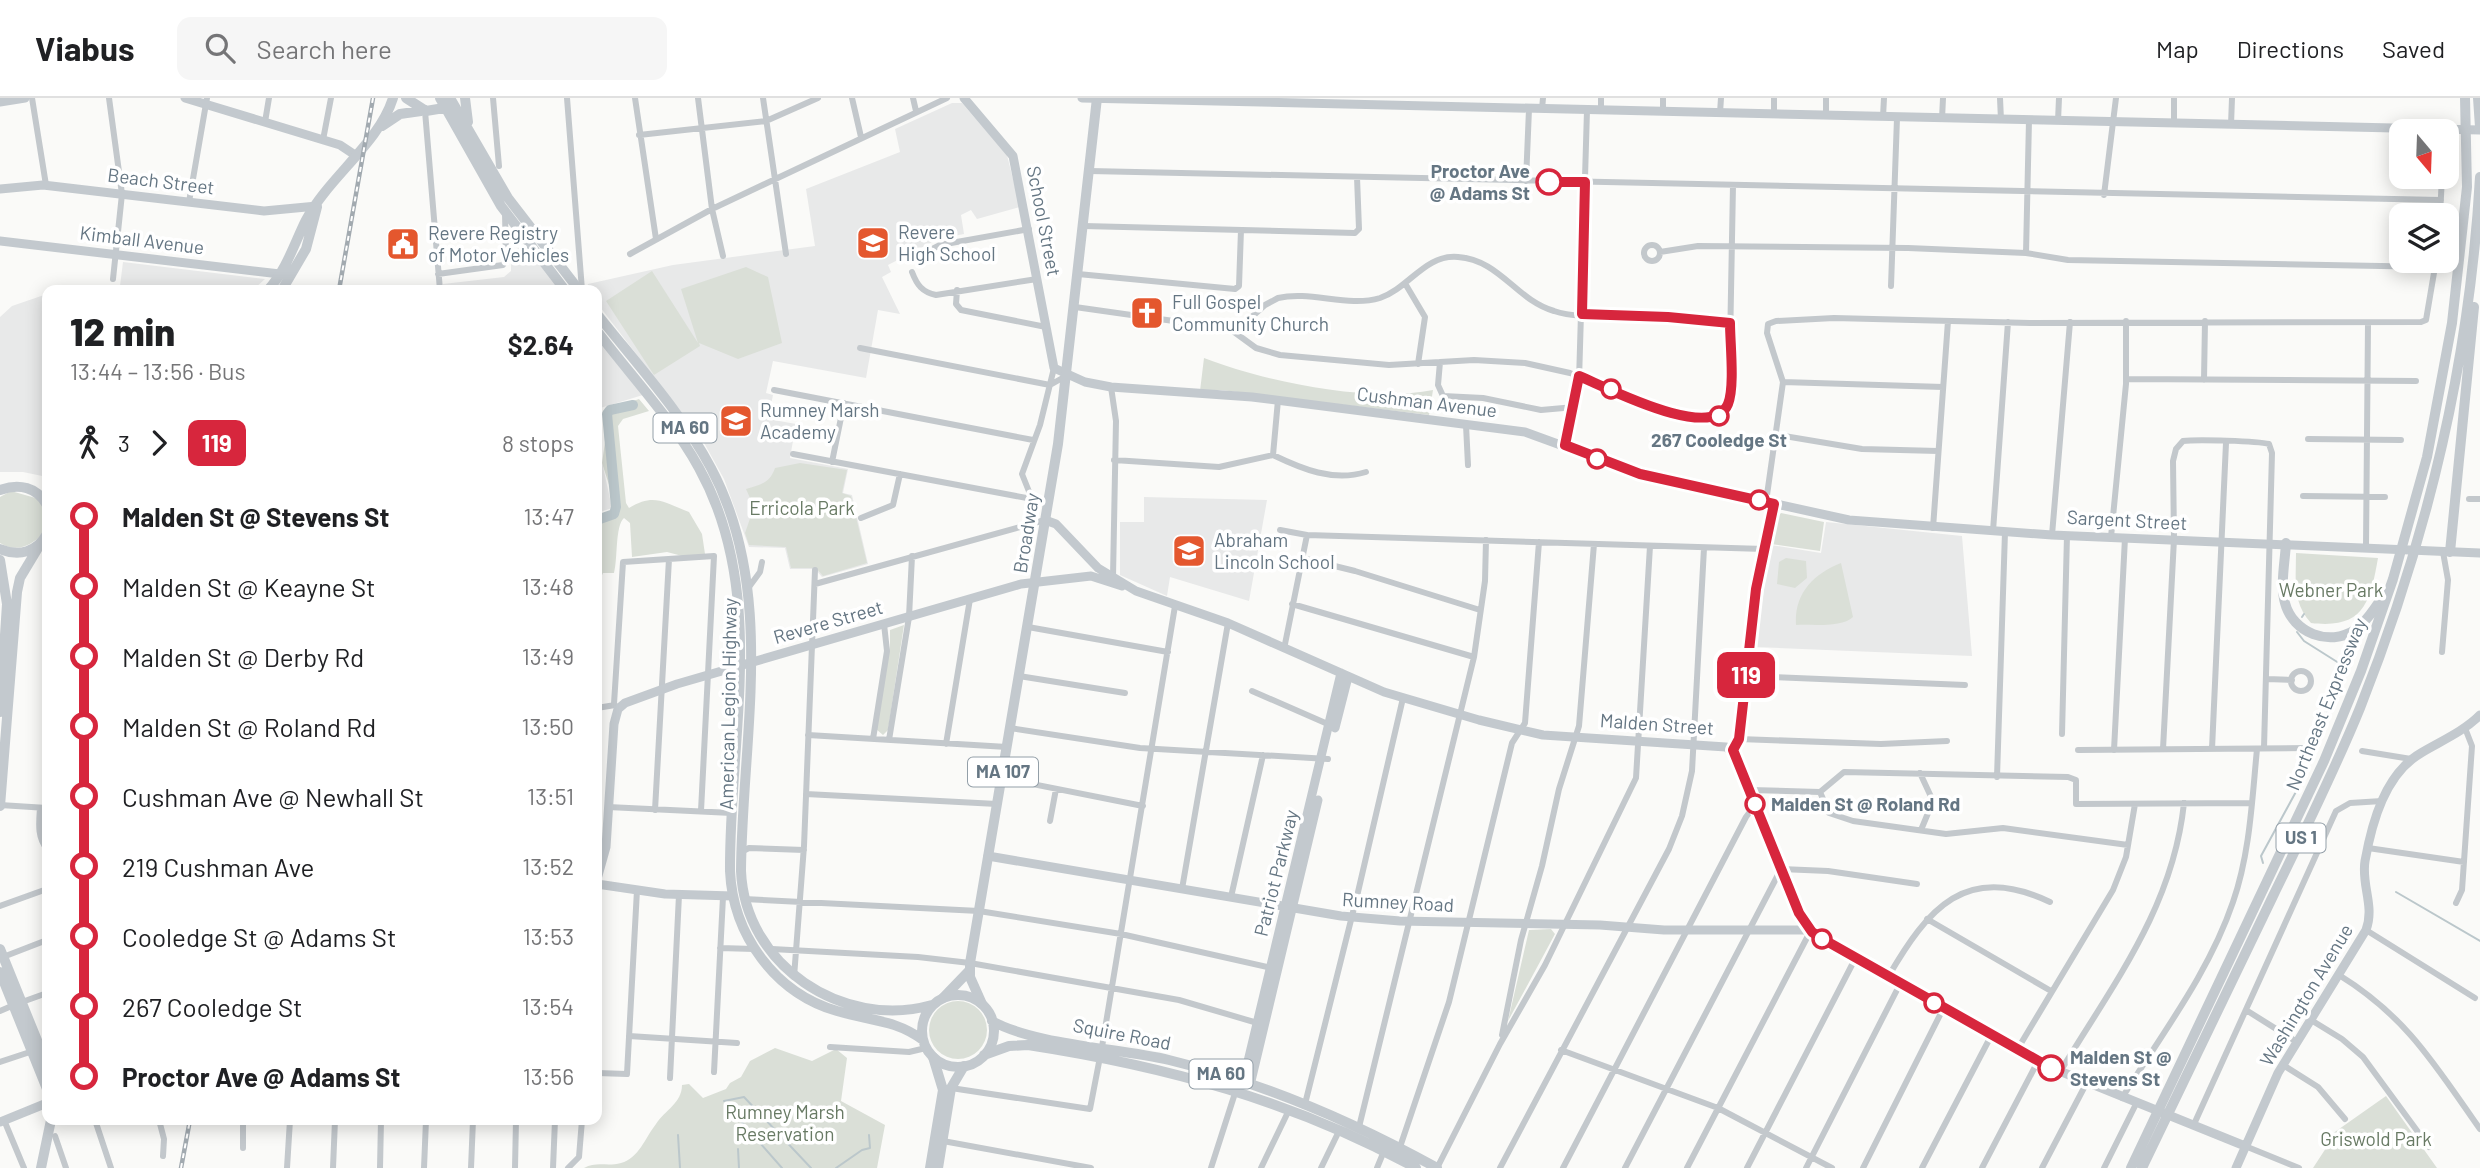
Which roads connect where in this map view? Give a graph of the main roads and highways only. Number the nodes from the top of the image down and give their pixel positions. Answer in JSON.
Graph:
{"nodes":[{"id":1,"x":393,"y":98,"type":"edge"},
{"id":2,"x":406,"y":98,"type":"edge"},
{"id":3,"x":440,"y":98,"type":"edge"},
{"id":4,"x":465,"y":98,"type":"edge"},
{"id":5,"x":1097,"y":98,"type":"edge"},
{"id":6,"x":2465,"y":98,"type":"edge"},
{"id":7,"x":2478,"y":98,"type":"edge"},
{"id":8,"x":452,"y":102,"type":"edge"},
{"id":9,"x":425,"y":111,"type":"junction"},
{"id":10,"x":2480,"y":128,"type":"edge"},
{"id":11,"x":377,"y":130,"type":"junction"},
{"id":12,"x":465,"y":130,"type":"junction"},
{"id":13,"x":2480,"y":177,"type":"edge"},
{"id":14,"x":317,"y":206,"type":"junction"},
{"id":15,"x":2471,"y":277,"type":"junction"},
{"id":16,"x":272,"y":285,"type":"edge"},
{"id":17,"x":285,"y":285,"type":"edge"},
{"id":18,"x":561,"y":285,"type":"edge"},
{"id":19,"x":576,"y":285,"type":"edge"},
{"id":20,"x":602,"y":320,"type":"edge"},
{"id":21,"x":602,"y":337,"type":"edge"},
{"id":22,"x":3,"y":486,"type":"edge"},
{"id":23,"x":41,"y":491,"type":"edge"},
{"id":24,"x":42,"y":539,"type":"edge"},
{"id":25,"x":42,"y":541,"type":"edge"},
{"id":26,"x":2286,"y":543,"type":"road end"},
{"id":27,"x":0,"y":549,"type":"edge"},
{"id":28,"x":2446,"y":552,"type":"road end"},
{"id":29,"x":0,"y":560,"type":"edge"},
{"id":30,"x":2391,"y":586,"type":"junction"},
{"id":31,"x":745,"y":665,"type":"junction"},
{"id":32,"x":0,"y":712,"type":"edge"},
{"id":33,"x":0,"y":806,"type":"edge"},
{"id":34,"x":733,"y":897,"type":"junction"},
{"id":35,"x":2,"y":953,"type":"edge"},
{"id":36,"x":970,"y":967,"type":"junction"},
{"id":37,"x":0,"y":972,"type":"edge"},
{"id":38,"x":943,"y":998,"type":"junction"},
{"id":39,"x":18,"y":1004,"type":"junction"},
{"id":40,"x":982,"y":1004,"type":"junction"},
{"id":41,"x":932,"y":1005,"type":"junction"},
{"id":42,"x":992,"y":1021,"type":"junction"},
{"id":43,"x":40,"y":1047,"type":"edge"},
{"id":44,"x":927,"y":1048,"type":"junction"},
{"id":45,"x":1101,"y":1052,"type":"junction"},
{"id":46,"x":984,"y":1055,"type":"junction"},
{"id":47,"x":964,"y":1066,"type":"junction"},
{"id":48,"x":1245,"y":1082,"type":"junction"},
{"id":49,"x":2166,"y":1107,"type":"junction"},
{"id":50,"x":2159,"y":1121,"type":"junction"},
{"id":51,"x":50,"y":1125,"type":"edge"},
{"id":52,"x":57,"y":1125,"type":"edge"},
{"id":53,"x":41,"y":1168,"type":"edge"},
{"id":54,"x":49,"y":1168,"type":"edge"},
{"id":55,"x":930,"y":1168,"type":"edge"},
{"id":56,"x":938,"y":1168,"type":"edge"},
{"id":57,"x":1416,"y":1168,"type":"edge"},
{"id":58,"x":1437,"y":1168,"type":"edge"},
{"id":59,"x":2130,"y":1168,"type":"edge"},
{"id":60,"x":2142,"y":1168,"type":"edge"},
{"id":61,"x":2151,"y":1168,"type":"edge"}],
"edges":[{"from":1,"to":11,"type":"highway"},
{"from":2,"to":9,"type":"highway"},
{"from":3,"to":8,"type":"highway"},
{"from":4,"to":12,"type":"highway"},
{"from":5,"to":36,"type":"main road","name":"Broadway","number":"MA 107"},
{"from":6,"to":30,"type":"highway","name":"Northeast Expressway","number":"US 1"},
{"from":7,"to":10,"type":"highway"},
{"from":8,"to":9,"type":"highway"},
{"from":8,"to":12,"type":"highway"},
{"from":9,"to":11,"type":"highway"},
{"from":9,"to":12,"type":"highway"},
{"from":11,"to":14,"type":"highway"},
{"from":12,"to":18,"type":"highway"},
{"from":12,"to":19,"type":"highway"},
{"from":13,"to":15,"type":"highway","name":"Northeast Expressway","number":"US 1"},
{"from":14,"to":16,"type":"highway"},
{"from":14,"to":17,"type":"highway"},
{"from":15,"to":28,"type":"highway"},
{"from":15,"to":49,"type":"highway","name":"Northeast Expressway","number":"US 1"},
{"from":20,"to":31,"type":"highway","name":"American Legion Highway","number":"MA 60"},
{"from":21,"to":31,"type":"highway","name":"American Legion Highway","number":"MA 60"},
{"from":22,"to":23,"type":"highway"},
{"from":24,"to":27,"type":"highway"},
{"from":25,"to":33,"type":"highway"},
{"from":26,"to":30,"type":"highway"},
{"from":29,"to":32,"type":"highway"},
{"from":30,"to":49,"type":"highway","name":"Northeast Expressway","number":"US 1"},
{"from":31,"to":34,"type":"highway","name":"American Legion Highway","number":"MA 60"},
{"from":31,"to":34,"type":"highway","name":"American Legion Highway","number":"MA 60"},
{"from":34,"to":41,"type":"highway","name":"American Legion Highway","number":"MA 60"},
{"from":34,"to":44,"type":"highway","name":"American Legion Highway","number":"MA 60"},
{"from":35,"to":39,"type":"highway"},
{"from":36,"to":38,"type":"main road"},
{"from":36,"to":40,"type":"main road"},
{"from":37,"to":39,"type":"highway"},
{"from":38,"to":40,"type":"highway"},
{"from":38,"to":41,"type":"highway","number":"MA 60"},
{"from":39,"to":43,"type":"highway"},
{"from":40,"to":42,"type":"highway"},
{"from":41,"to":44,"type":"highway"},
{"from":42,"to":45,"type":"highway","name":"Squire Road","number":"MA 60"},
{"from":42,"to":46,"type":"highway"},
{"from":44,"to":47,"type":"highway","number":"MA 60"},
{"from":44,"to":55,"type":"main road"},
{"from":45,"to":46,"type":"highway","name":"Squire Road","number":"MA 60"},
{"from":45,"to":48,"type":"highway","name":"Squire Road","number":"MA 60"},
{"from":46,"to":47,"type":"highway","number":"MA 60"},
{"from":47,"to":56,"type":"main road"},
{"from":48,"to":57,"type":"highway","name":"Squire Road","number":"MA 60"},
{"from":48,"to":58,"type":"highway","name":"Squire Road","number":"MA 60"},
{"from":49,"to":50,"type":"highway","name":"Northeast Expressway","number":"US 1"},
{"from":50,"to":59,"type":"highway","name":"Northeast Expressway","number":"US 1"},
{"from":50,"to":60,"type":"highway","name":"Northeast Expressway","number":"US 1"},
{"from":50,"to":61,"type":"highway"},
{"from":51,"to":53,"type":"highway"},
{"from":52,"to":54,"type":"highway"}]}
